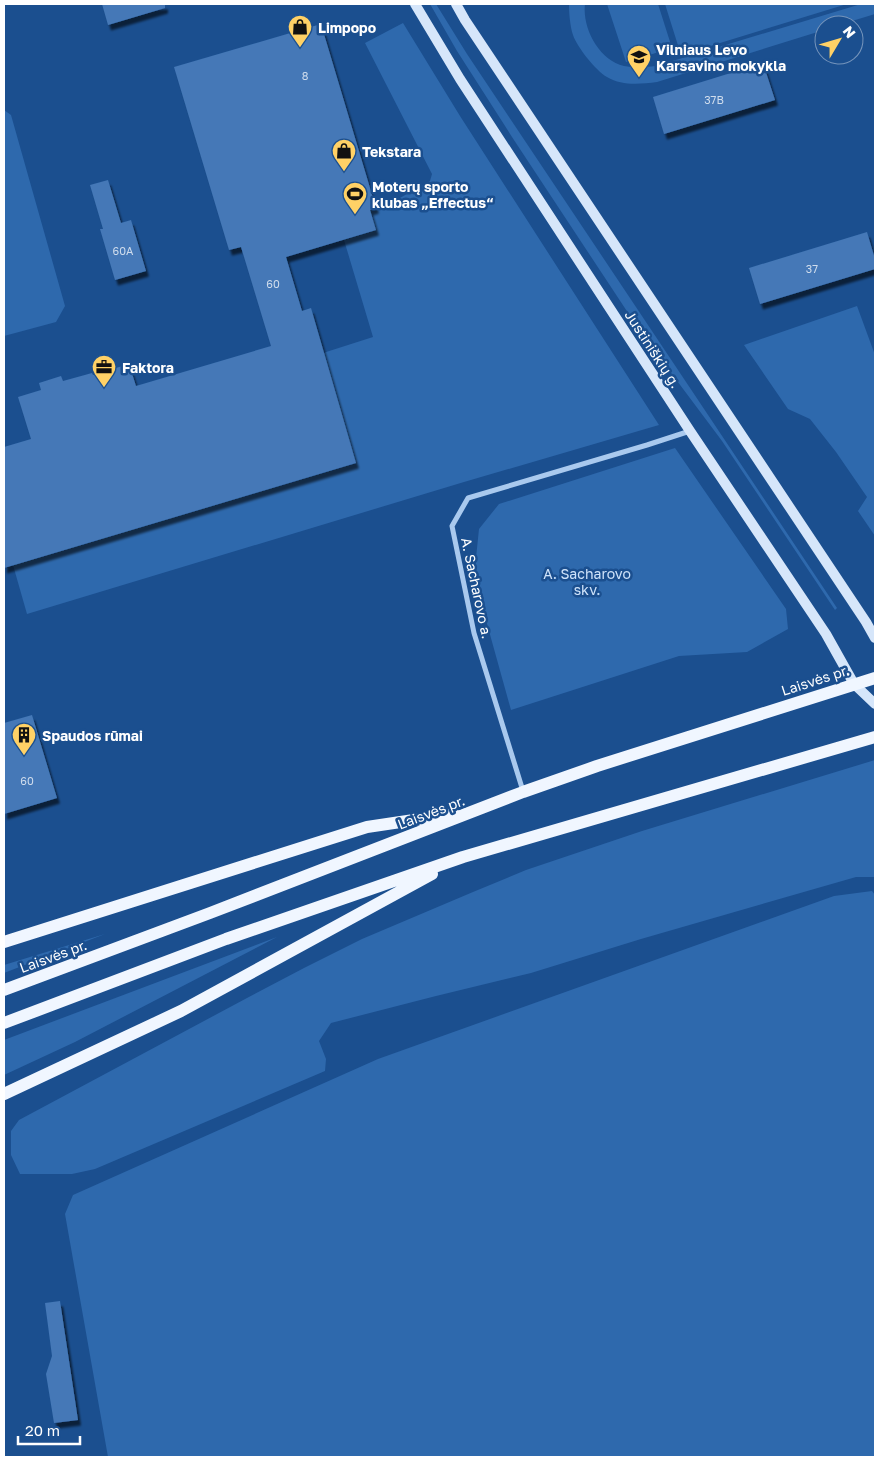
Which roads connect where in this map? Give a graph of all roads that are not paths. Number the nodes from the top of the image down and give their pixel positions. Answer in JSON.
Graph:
{"nodes":[{"id":1,"x":415,"y":4,"type":"edge"},
{"id":2,"x":456,"y":4,"type":"edge"},
{"id":3,"x":690,"y":431,"type":"junction"},
{"id":4,"x":875,"y":638,"type":"edge"},
{"id":5,"x":875,"y":678,"type":"edge"},
{"id":6,"x":854,"y":684,"type":"junction"},
{"id":7,"x":875,"y":704,"type":"edge"},
{"id":8,"x":875,"y":737,"type":"edge"},
{"id":9,"x":523,"y":792,"type":"junction"},
{"id":10,"x":478,"y":810,"type":"junction"},
{"id":11,"x":463,"y":858,"type":"junction"},
{"id":12,"x":4,"y":942,"type":"edge"},
{"id":13,"x":4,"y":990,"type":"edge"},
{"id":14,"x":4,"y":1023,"type":"edge"},
{"id":15,"x":4,"y":1094,"type":"edge"}],
"edges":[{"from":1,"to":3,"type":"main road","name":"Justiniškių g."},
{"from":2,"to":4,"type":"main road","name":"Justiniškių g."},
{"from":3,"to":6,"type":"main road","name":"Justiniškių g."},
{"from":3,"to":9,"type":"street","name":"A. Sacharovo a."},
{"from":5,"to":6,"type":"main road","name":"Laisvės pr."},
{"from":6,"to":7,"type":"main road","name":"Justiniškių g."},
{"from":6,"to":9,"type":"main road","name":"Laisvės pr."},
{"from":8,"to":11,"type":"main road"},
{"from":9,"to":10,"type":"main road","name":"Laisvės pr."},
{"from":10,"to":12,"type":"main road"},
{"from":10,"to":13,"type":"main road","name":"Laisvės pr."},
{"from":11,"to":14,"type":"main road"},
{"from":11,"to":15,"type":"main road"}]}
